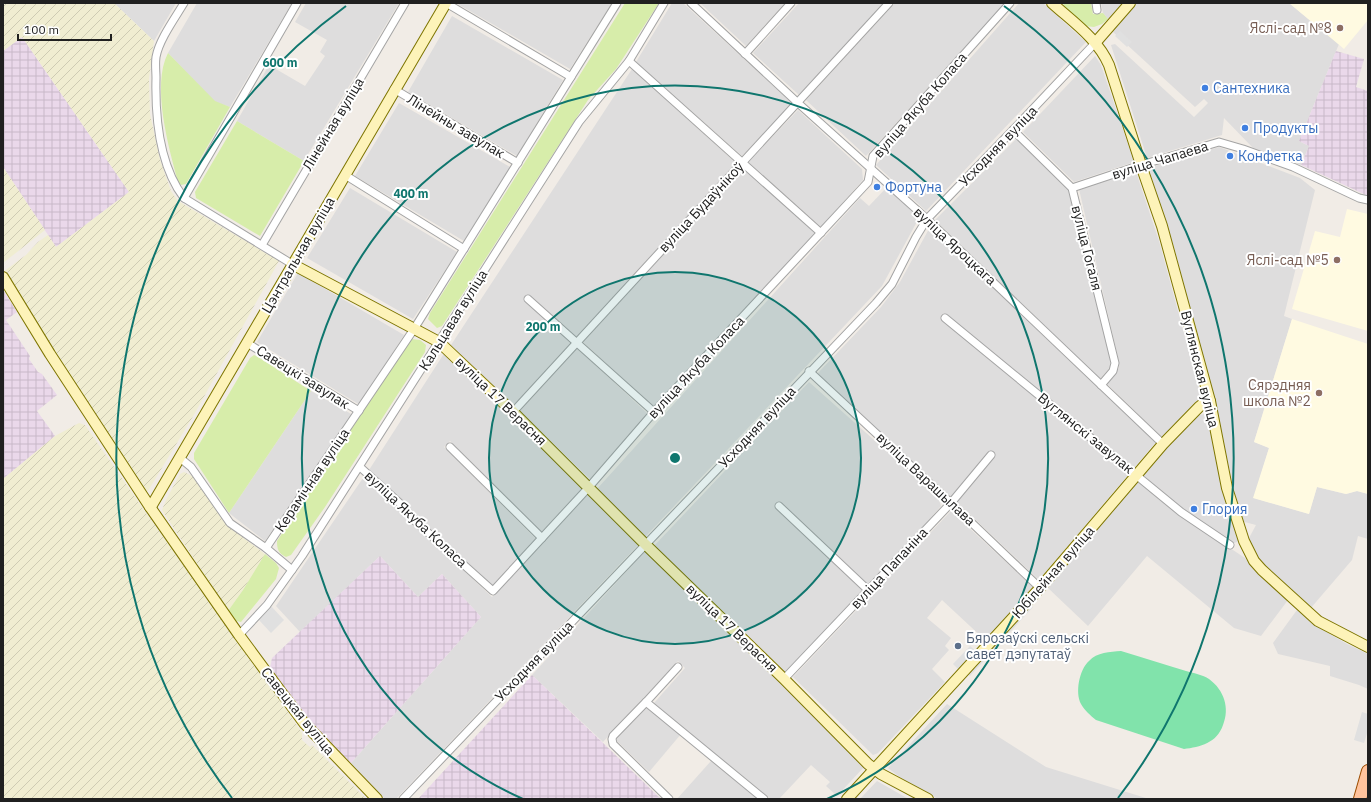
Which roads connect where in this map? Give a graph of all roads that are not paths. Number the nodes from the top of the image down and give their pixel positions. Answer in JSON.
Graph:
{"nodes":[{"id":1,"x":184,"y":3,"type":"edge"},
{"id":2,"x":297,"y":3,"type":"edge"},
{"id":3,"x":405,"y":3,"type":"edge"},
{"id":4,"x":446,"y":3,"type":"edge"},
{"id":5,"x":617,"y":3,"type":"edge"},
{"id":6,"x":664,"y":3,"type":"edge"},
{"id":7,"x":691,"y":3,"type":"edge"},
{"id":8,"x":791,"y":3,"type":"edge"},
{"id":9,"x":889,"y":3,"type":"edge"},
{"id":10,"x":1010,"y":3,"type":"edge"},
{"id":11,"x":1053,"y":3,"type":"edge"},
{"id":12,"x":1130,"y":3,"type":"edge"},
{"id":13,"x":1096,"y":42,"type":"junction"},
{"id":14,"x":745,"y":54,"type":"junction"},
{"id":15,"x":629,"y":61,"type":"junction"},
{"id":16,"x":571,"y":77,"type":"junction"},
{"id":17,"x":394,"y":89,"type":"junction"},
{"id":18,"x":798,"y":103,"type":"junction"},
{"id":19,"x":1013,"y":130,"type":"junction"},
{"id":20,"x":742,"y":162,"type":"junction"},
{"id":21,"x":518,"y":163,"type":"junction"},
{"id":22,"x":1141,"y":165,"type":"junction"},
{"id":23,"x":871,"y":168,"type":"junction"},
{"id":24,"x":345,"y":175,"type":"junction"},
{"id":25,"x":1072,"y":188,"type":"junction"},
{"id":26,"x":184,"y":198,"type":"junction"},
{"id":27,"x":1368,"y":200,"type":"edge"},
{"id":28,"x":927,"y":219,"type":"junction"},
{"id":29,"x":821,"y":233,"type":"junction"},
{"id":30,"x":262,"y":245,"type":"junction"},
{"id":31,"x":464,"y":249,"type":"junction"},
{"id":32,"x":292,"y":264,"type":"junction"},
{"id":33,"x":3,"y":277,"type":"edge"},
{"id":34,"x":528,"y":299,"type":"dead end"},
{"id":35,"x":945,"y":318,"type":"dead end"},
{"id":36,"x":414,"y":329,"type":"junction"},
{"id":37,"x":247,"y":342,"type":"junction"},
{"id":38,"x":439,"y":342,"type":"junction"},
{"id":39,"x":576,"y":342,"type":"junction"},
{"id":40,"x":809,"y":372,"type":"junction"},
{"id":41,"x":1101,"y":385,"type":"junction"},
{"id":42,"x":1210,"y":401,"type":"junction"},
{"id":43,"x":359,"y":411,"type":"junction"},
{"id":44,"x":513,"y":412,"type":"junction"},
{"id":45,"x":654,"y":412,"type":"junction"},
{"id":46,"x":1163,"y":444,"type":"junction"},
{"id":47,"x":450,"y":447,"type":"dead end"},
{"id":48,"x":991,"y":455,"type":"dead end"},
{"id":49,"x":180,"y":458,"type":"junction"},
{"id":50,"x":360,"y":467,"type":"junction"},
{"id":51,"x":1137,"y":474,"type":"junction"},
{"id":52,"x":589,"y":487,"type":"junction"},
{"id":53,"x":951,"y":502,"type":"junction"},
{"id":54,"x":778,"y":506,"type":"dead end"},
{"id":55,"x":150,"y":507,"type":"junction"},
{"id":56,"x":542,"y":538,"type":"junction"},
{"id":57,"x":646,"y":545,"type":"junction"},
{"id":58,"x":1230,"y":545,"type":"dead end"},
{"id":59,"x":266,"y":548,"type":"junction"},
{"id":60,"x":292,"y":570,"type":"junction"},
{"id":61,"x":1040,"y":588,"type":"junction"},
{"id":62,"x":868,"y":590,"type":"junction"},
{"id":63,"x":239,"y":635,"type":"junction"},
{"id":64,"x":1368,"y":647,"type":"edge"},
{"id":65,"x":678,"y":667,"type":"dead end"},
{"id":66,"x":784,"y":680,"type":"junction"},
{"id":67,"x":646,"y":702,"type":"junction"},
{"id":68,"x":875,"y":769,"type":"junction"},
{"id":69,"x":1368,"y":771,"type":"edge"},
{"id":70,"x":1368,"y":795,"type":"edge"},
{"id":71,"x":377,"y":799,"type":"edge"},
{"id":72,"x":403,"y":799,"type":"edge"},
{"id":73,"x":669,"y":799,"type":"edge"},
{"id":74,"x":764,"y":799,"type":"edge"},
{"id":75,"x":847,"y":799,"type":"edge"},
{"id":76,"x":928,"y":799,"type":"edge"},
{"id":77,"x":1360,"y":799,"type":"edge"},
{"id":78,"x":1367,"y":799,"type":"edge"}],
"edges":[{"from":1,"to":26,"type":"street","name":"вуліца 17 Верасня"},
{"from":2,"to":26,"type":"street"},
{"from":3,"to":30,"type":"street","name":"Лінейная вуліца"},
{"from":4,"to":16,"type":"street"},
{"from":4,"to":17,"type":"street","name":"Цэнтральная вуліца"},
{"from":5,"to":16,"type":"street","name":"Керамічная вуліца"},
{"from":6,"to":15,"type":"street","name":"Кальцавая вуліца"},
{"from":7,"to":14,"type":"street","name":"вуліца Яроцкага"},
{"from":8,"to":14,"type":"street"},
{"from":9,"to":18,"type":"street","name":"вуліца Будаўнікоў"},
{"from":10,"to":23,"type":"street","name":"вуліца Якуба Коласа"},
{"from":11,"to":13,"type":"street","name":"Вуглянская вуліца"},
{"from":12,"to":13,"type":"street"},
{"from":13,"to":19,"type":"street","name":"Усходняя вуліца"},
{"from":13,"to":22,"type":"street","name":"Вуглянская вуліца"},
{"from":14,"to":18,"type":"street","name":"вуліца Яроцкага"},
{"from":15,"to":20,"type":"street"},
{"from":15,"to":38,"type":"street","name":"Кальцавая вуліца"},
{"from":16,"to":21,"type":"street","name":"Керамічная вуліца"},
{"from":17,"to":21,"type":"street","name":"Лінейны завулак"},
{"from":17,"to":24,"type":"street","name":"Цэнтральная вуліца"},
{"from":18,"to":20,"type":"street","name":"вуліца Будаўнікоў"},
{"from":18,"to":23,"type":"street","name":"вуліца Яроцкага"},
{"from":19,"to":25,"type":"street","name":"вуліца Гогаля"},
{"from":19,"to":28,"type":"street","name":"Усходняя вуліца"},
{"from":20,"to":29,"type":"street"},
{"from":20,"to":39,"type":"street","name":"вуліца Будаўнікоў"},
{"from":21,"to":31,"type":"street","name":"Керамічная вуліца"},
{"from":22,"to":25,"type":"street","name":"вуліца Чапаева"},
{"from":22,"to":27,"type":"street","name":"вуліца Чапаева"},
{"from":22,"to":42,"type":"street","name":"Вуглянская вуліца"},
{"from":23,"to":28,"type":"street","name":"вуліца Яроцкага"},
{"from":23,"to":29,"type":"street","name":"вуліца Якуба Коласа"},
{"from":24,"to":31,"type":"street"},
{"from":24,"to":32,"type":"street","name":"Цэнтральная вуліца"},
{"from":25,"to":41,"type":"street","name":"вуліца Гогаля"},
{"from":26,"to":30,"type":"street","name":"вуліца 17 Верасня"},
{"from":28,"to":40,"type":"street","name":"Усходняя вуліца"},
{"from":28,"to":41,"type":"street","name":"вуліца Яроцкага"},
{"from":29,"to":45,"type":"street","name":"вуліца Якуба Коласа"},
{"from":30,"to":32,"type":"street","name":"вуліца 17 Верасня"},
{"from":31,"to":36,"type":"street","name":"Керамічная вуліца"},
{"from":32,"to":36,"type":"street","name":"вуліца 17 Верасня"},
{"from":32,"to":37,"type":"street","name":"Цэнтральная вуліца"},
{"from":33,"to":55,"type":"street","name":"Савецкая вуліца"},
{"from":34,"to":39,"type":"street"},
{"from":35,"to":51,"type":"street","name":"Вуглянскі завулак"},
{"from":36,"to":38,"type":"street","name":"вуліца 17 Верасня"},
{"from":36,"to":43,"type":"street","name":"Керамічная вуліца"},
{"from":37,"to":43,"type":"street","name":"Савецкі завулак"},
{"from":37,"to":49,"type":"street","name":"Цэнтральная вуліца"},
{"from":38,"to":44,"type":"street","name":"вуліца 17 Верасня"},
{"from":38,"to":50,"type":"street","name":"Кальцавая вуліца"},
{"from":39,"to":44,"type":"street","name":"вуліца Будаўнікоў"},
{"from":39,"to":45,"type":"street"},
{"from":40,"to":53,"type":"street","name":"вуліца Варашылава"},
{"from":40,"to":57,"type":"street","name":"Усходняя вуліца"},
{"from":41,"to":46,"type":"street","name":"вуліца Яроцкага"},
{"from":42,"to":46,"type":"street","name":"Юбілейная вуліца"},
{"from":42,"to":64,"type":"street","name":"Вуглянская вуліца"},
{"from":43,"to":59,"type":"street","name":"Керамічная вуліца"},
{"from":44,"to":52,"type":"street","name":"вуліца 17 Верасня"},
{"from":45,"to":52,"type":"street","name":"вуліца Якуба Коласа"},
{"from":46,"to":51,"type":"street","name":"Юбілейная вуліца"},
{"from":47,"to":56,"type":"street"},
{"from":48,"to":53,"type":"street","name":"вуліца Папаніна"},
{"from":49,"to":55,"type":"street","name":"Цэнтральная вуліца"},
{"from":49,"to":59,"type":"street"},
{"from":50,"to":56,"type":"street","name":"вуліца Якуба Коласа"},
{"from":50,"to":60,"type":"street","name":"Кальцавая вуліца"},
{"from":51,"to":58,"type":"street","name":"Вуглянскі завулак"},
{"from":51,"to":61,"type":"street","name":"Юбілейная вуліца"},
{"from":52,"to":56,"type":"street","name":"вуліца Якуба Коласа"},
{"from":52,"to":57,"type":"street","name":"вуліца 17 Верасня"},
{"from":53,"to":61,"type":"street","name":"вуліца Варашылава"},
{"from":53,"to":62,"type":"street","name":"вуліца Папаніна"},
{"from":54,"to":62,"type":"street"},
{"from":55,"to":63,"type":"street","name":"Савецкая вуліца"},
{"from":57,"to":66,"type":"street","name":"вуліца 17 Верасня"},
{"from":57,"to":72,"type":"street","name":"Усходняя вуліца"},
{"from":59,"to":60,"type":"street"},
{"from":60,"to":63,"type":"street","name":"Кальцавая вуліца"},
{"from":61,"to":68,"type":"street","name":"Юбілейная вуліца"},
{"from":62,"to":66,"type":"street","name":"вуліца Папаніна"},
{"from":63,"to":71,"type":"street","name":"Савецкая вуліца"},
{"from":65,"to":67,"type":"street"},
{"from":66,"to":68,"type":"street","name":"вуліца 17 Верасня"},
{"from":67,"to":73,"type":"street"},
{"from":67,"to":74,"type":"street"},
{"from":68,"to":75,"type":"street","name":"Юбілейная вуліца"},
{"from":68,"to":76,"type":"street","name":"вуліца 17 Верасня"},
{"from":69,"to":77,"type":"main road"},
{"from":70,"to":78,"type":"main road"}]}
